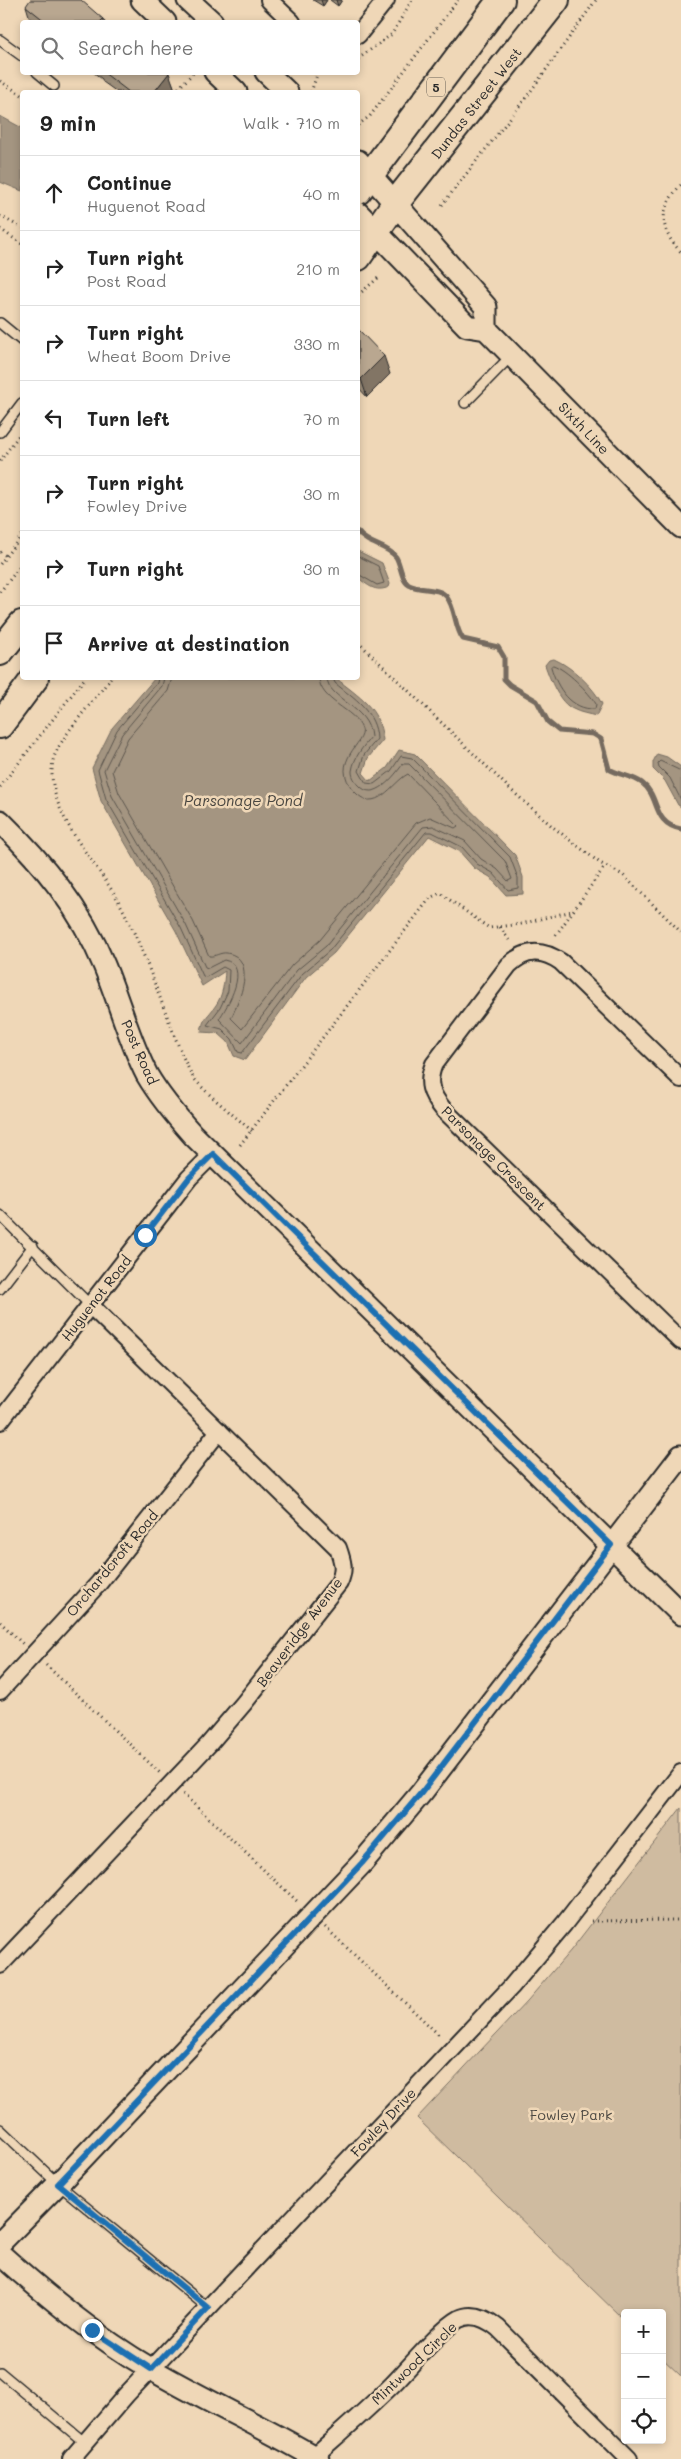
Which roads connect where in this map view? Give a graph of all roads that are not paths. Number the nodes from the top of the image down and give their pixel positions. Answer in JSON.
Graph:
{"nodes":[{"id":1,"x":142,"y":0,"type":"edge"},
{"id":2,"x":188,"y":0,"type":"edge"},
{"id":3,"x":269,"y":0,"type":"edge"},
{"id":4,"x":386,"y":0,"type":"edge"},
{"id":5,"x":501,"y":0,"type":"edge"},
{"id":6,"x":556,"y":0,"type":"edge"},
{"id":7,"x":162,"y":20,"type":"edge"},
{"id":8,"x":210,"y":20,"type":"edge"},
{"id":9,"x":290,"y":20,"type":"edge"},
{"id":10,"x":360,"y":32,"type":"edge"},
{"id":11,"x":0,"y":40,"type":"edge"},
{"id":12,"x":20,"y":55,"type":"edge"},
{"id":13,"x":41,"y":75,"type":"edge"},
{"id":14,"x":218,"y":75,"type":"edge"},
{"id":15,"x":269,"y":75,"type":"edge"},
{"id":16,"x":54,"y":86,"type":"dead end"},
{"id":17,"x":234,"y":90,"type":"edge"},
{"id":18,"x":285,"y":90,"type":"edge"},
{"id":19,"x":362,"y":175,"type":"edge"},
{"id":20,"x":394,"y":205,"type":"junction"},
{"id":21,"x":360,"y":215,"type":"edge"},
{"id":22,"x":376,"y":233,"type":"junction"},
{"id":23,"x":360,"y":254,"type":"edge"},
{"id":24,"x":0,"y":323,"type":"edge"},
{"id":25,"x":486,"y":329,"type":"junction"},
{"id":26,"x":20,"y":339,"type":"edge"},
{"id":27,"x":512,"y":355,"type":"junction"},
{"id":28,"x":465,"y":403,"type":"dead end"},
{"id":29,"x":20,"y":406,"type":"edge"},
{"id":30,"x":0,"y":432,"type":"edge"},
{"id":31,"x":681,"y":526,"type":"edge"},
{"id":32,"x":20,"y":627,"type":"edge"},
{"id":33,"x":0,"y":652,"type":"edge"},
{"id":34,"x":34,"y":680,"type":"edge"},
{"id":35,"x":0,"y":725,"type":"edge"},
{"id":36,"x":0,"y":821,"type":"edge"},
{"id":37,"x":681,"y":1079,"type":"edge"},
{"id":38,"x":213,"y":1154,"type":"junction"},
{"id":39,"x":0,"y":1215,"type":"edge"},
{"id":40,"x":33,"y":1246,"type":"junction"},
{"id":41,"x":0,"y":1289,"type":"edge"},
{"id":42,"x":90,"y":1305,"type":"junction"},
{"id":43,"x":681,"y":1341,"type":"edge"},
{"id":44,"x":0,"y":1421,"type":"edge"},
{"id":45,"x":220,"y":1430,"type":"junction"},
{"id":46,"x":681,"y":1456,"type":"edge"},
{"id":47,"x":611,"y":1545,"type":"junction"},
{"id":48,"x":681,"y":1614,"type":"edge"},
{"id":49,"x":0,"y":1691,"type":"edge"},
{"id":50,"x":681,"y":1773,"type":"edge"},
{"id":51,"x":0,"y":1965,"type":"edge"},
{"id":52,"x":0,"y":2129,"type":"edge"},
{"id":53,"x":58,"y":2184,"type":"junction"},
{"id":54,"x":0,"y":2243,"type":"edge"},
{"id":55,"x":0,"y":2254,"type":"edge"},
{"id":56,"x":208,"y":2308,"type":"junction"},
{"id":57,"x":151,"y":2369,"type":"junction"},
{"id":58,"x":0,"y":2372,"type":"edge"},
{"id":59,"x":84,"y":2442,"type":"junction"},
{"id":60,"x":314,"y":2458,"type":"edge"},
{"id":61,"x":71,"y":2459,"type":"edge"},
{"id":62,"x":629,"y":2459,"type":"edge"}],
"edges":[{"from":1,"to":7,"type":"street"},
{"from":2,"to":8,"type":"street"},
{"from":3,"to":9,"type":"street"},
{"from":4,"to":10,"type":"street"},
{"from":5,"to":19,"type":"main road","number":"5"},
{"from":6,"to":20,"type":"main road","name":"Dundas Street West"},
{"from":11,"to":12,"type":"lane"},
{"from":13,"to":16,"type":"lane"},
{"from":14,"to":17,"type":"street"},
{"from":15,"to":18,"type":"street"},
{"from":19,"to":20,"type":"street"},
{"from":20,"to":22,"type":"main road","name":"Dundas Street West"},
{"from":20,"to":25,"type":"street"},
{"from":21,"to":22,"type":"street","name":"Sixth Line"},
{"from":22,"to":23,"type":"main road","name":"Dundas Street West"},
{"from":22,"to":25,"type":"street","name":"Sixth Line"},
{"from":24,"to":26,"type":"lane"},
{"from":25,"to":27,"type":"street","name":"Sixth Line"},
{"from":27,"to":28,"type":"lane"},
{"from":27,"to":31,"type":"street","name":"Sixth Line"},
{"from":29,"to":30,"type":"lane"},
{"from":32,"to":33,"type":"main road"},
{"from":34,"to":35,"type":"main road"},
{"from":36,"to":38,"type":"street","name":"Post Road"},
{"from":37,"to":43,"type":"street","name":"Parsonage Crescent"},
{"from":38,"to":42,"type":"street","name":"Huguenot Road"},
{"from":38,"to":47,"type":"street","name":"Post Road"},
{"from":39,"to":40,"type":"lane"},
{"from":40,"to":41,"type":"lane"},
{"from":40,"to":42,"type":"lane"},
{"from":42,"to":44,"type":"street","name":"Huguenot Road"},
{"from":42,"to":45,"type":"street","name":"Beaveridge Avenue"},
{"from":45,"to":49,"type":"street","name":"Orchardcroft Road"},
{"from":45,"to":51,"type":"street","name":"Beaveridge Avenue"},
{"from":46,"to":47,"type":"street"},
{"from":47,"to":48,"type":"street","name":"Post Road"},
{"from":47,"to":53,"type":"street"},
{"from":50,"to":56,"type":"street","name":"Fowley Drive"},
{"from":52,"to":53,"type":"lane"},
{"from":53,"to":54,"type":"street"},
{"from":53,"to":56,"type":"lane"},
{"from":55,"to":57,"type":"street"},
{"from":56,"to":57,"type":"street","name":"Fowley Drive"},
{"from":57,"to":59,"type":"street","name":"Fowley Drive"},
{"from":57,"to":60,"type":"street"},
{"from":58,"to":59,"type":"lane"},
{"from":59,"to":61,"type":"street","name":"Fowley Drive"},
{"from":60,"to":62,"type":"street","name":"Mintwood Circle"}]}
